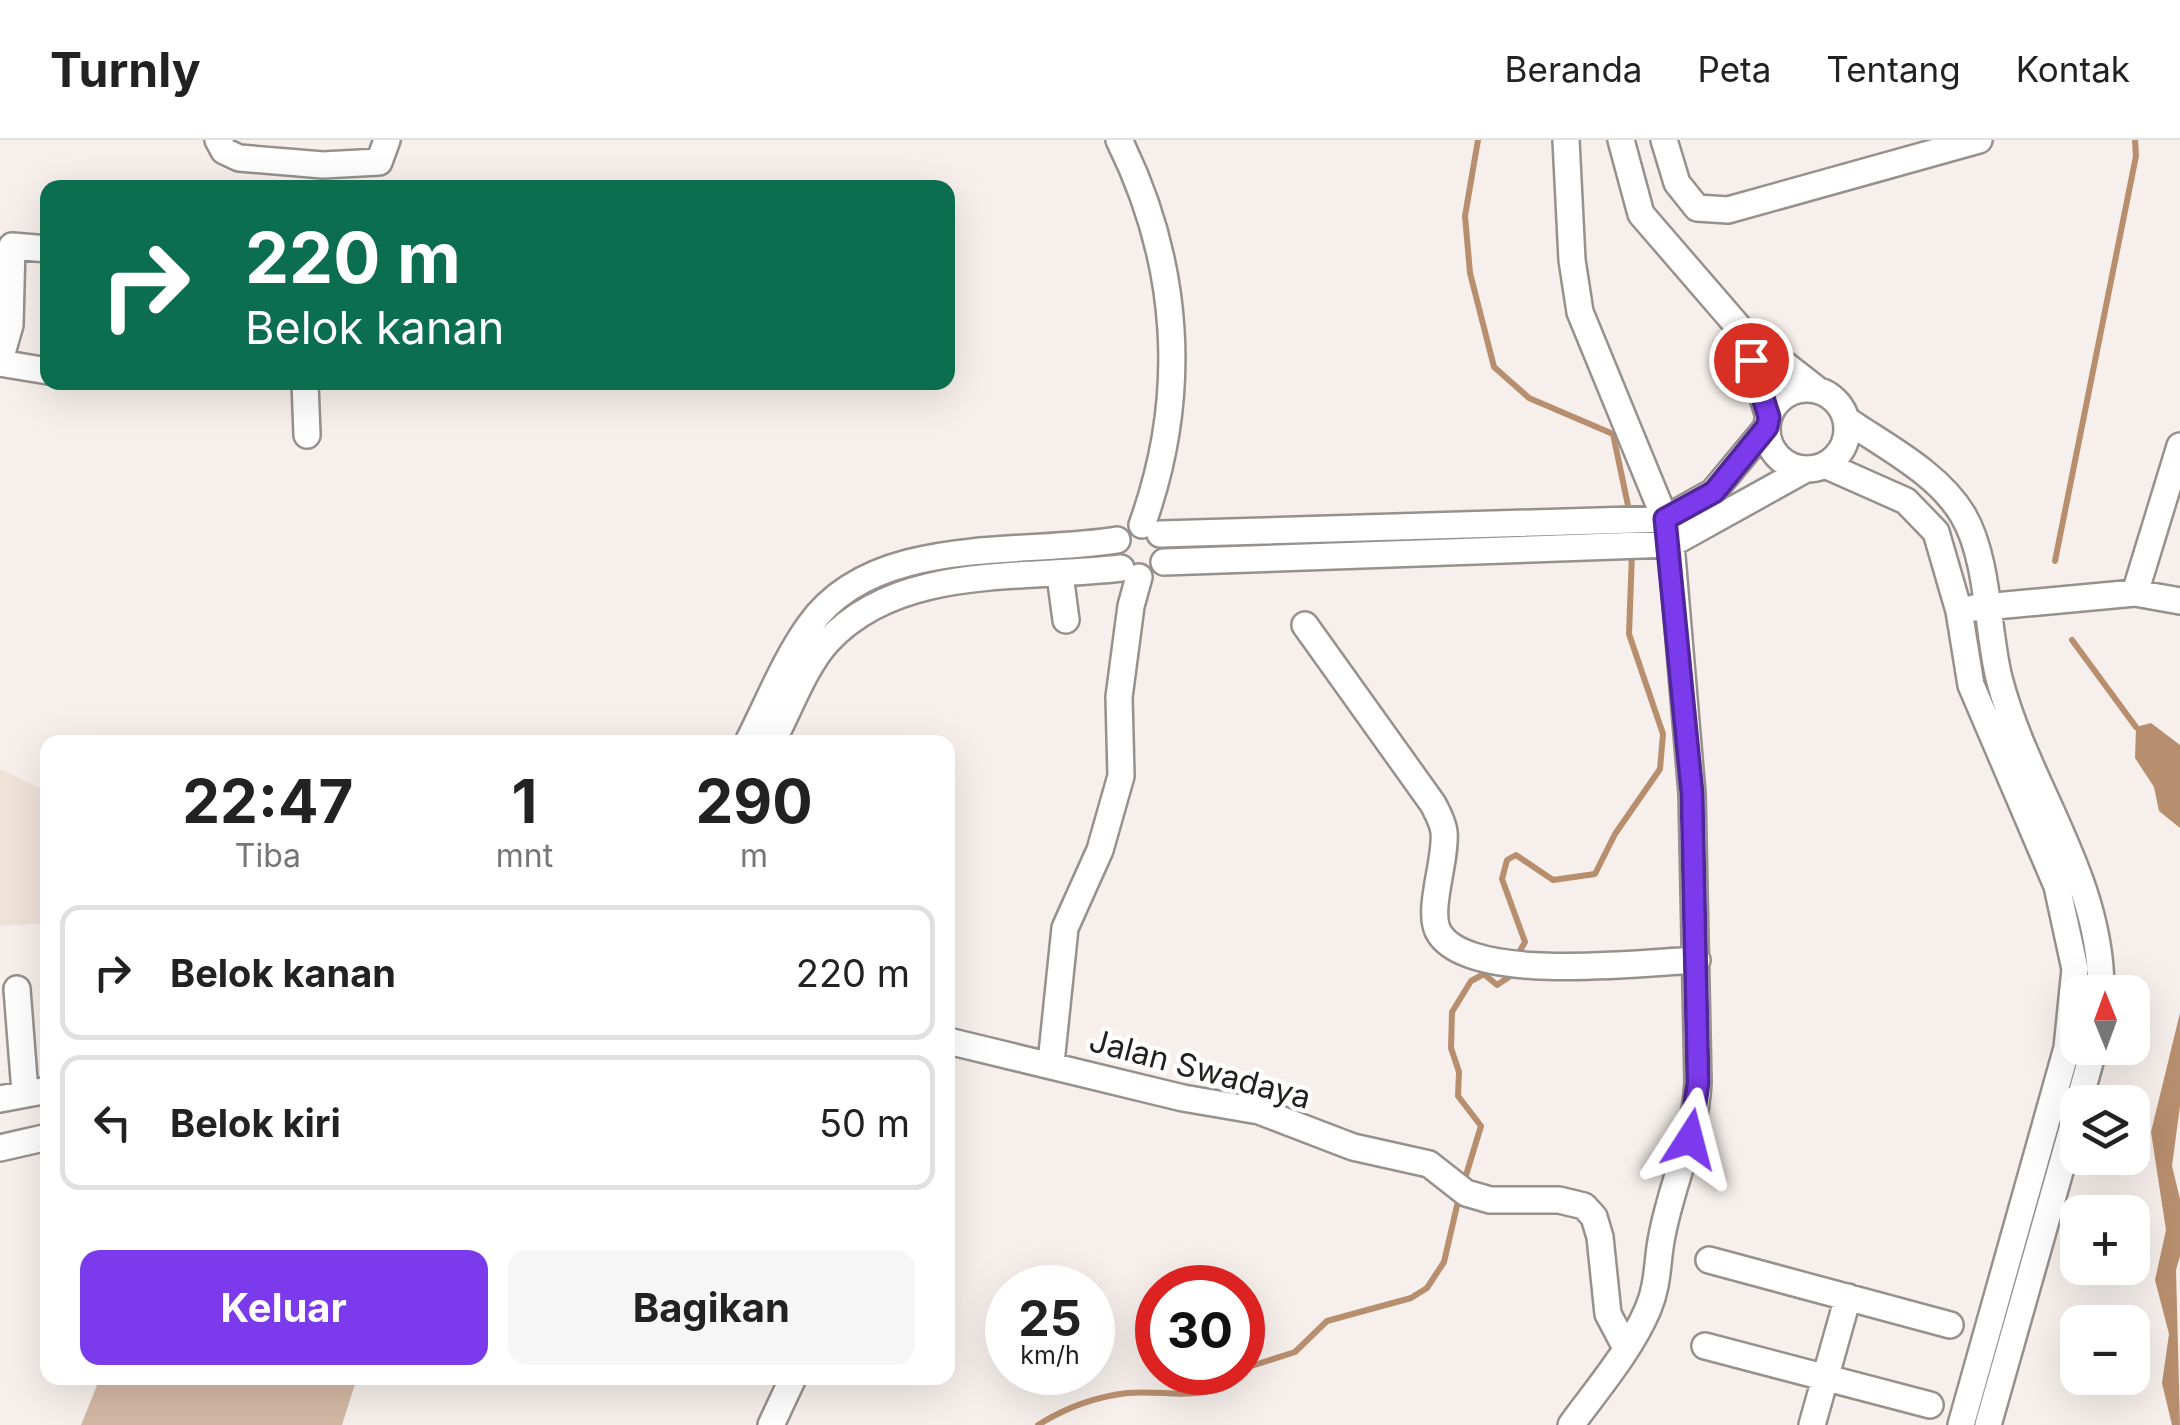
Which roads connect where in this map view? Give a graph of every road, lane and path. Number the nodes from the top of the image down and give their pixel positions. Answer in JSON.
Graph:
{"nodes":[{"id":1,"x":218,"y":140,"type":"edge"},
{"id":2,"x":1119,"y":140,"type":"edge"},
{"id":3,"x":1566,"y":140,"type":"edge"},
{"id":4,"x":1621,"y":140,"type":"edge"},
{"id":5,"x":1664,"y":140,"type":"edge"},
{"id":6,"x":1979,"y":140,"type":"edge"},
{"id":7,"x":380,"y":163,"type":"edge"},
{"id":8,"x":6,"y":246,"type":"edge"},
{"id":9,"x":40,"y":248,"type":"edge"},
{"id":10,"x":1742,"y":331,"type":"junction"},
{"id":11,"x":0,"y":361,"type":"edge"},
{"id":12,"x":40,"y":369,"type":"edge"},
{"id":13,"x":305,"y":390,"type":"edge"},
{"id":14,"x":1819,"y":390,"type":"junction"},
{"id":15,"x":1846,"y":420,"type":"junction"},
{"id":16,"x":1768,"y":422,"type":"junction"},
{"id":17,"x":306,"y":435,"type":"dead end"},
{"id":18,"x":2180,"y":446,"type":"edge"},
{"id":19,"x":1816,"y":467,"type":"junction"},
{"id":20,"x":2172,"y":504,"type":"edge"},
{"id":21,"x":1665,"y":519,"type":"junction"},
{"id":22,"x":1151,"y":529,"type":"junction"},
{"id":23,"x":1117,"y":540,"type":"junction"},
{"id":24,"x":1670,"y":544,"type":"junction"},
{"id":25,"x":1164,"y":562,"type":"junction"},
{"id":26,"x":1130,"y":572,"type":"junction"},
{"id":27,"x":1060,"y":575,"type":"junction"},
{"id":28,"x":2135,"y":593,"type":"junction"},
{"id":29,"x":2180,"y":601,"type":"edge"},
{"id":30,"x":1990,"y":604,"type":"junction"},
{"id":31,"x":1959,"y":611,"type":"junction"},
{"id":32,"x":1066,"y":620,"type":"dead end"},
{"id":33,"x":1306,"y":626,"type":"dead end"},
{"id":34,"x":752,"y":735,"type":"edge"},
{"id":35,"x":776,"y":735,"type":"edge"},
{"id":36,"x":1697,"y":960,"type":"junction"},
{"id":37,"x":2100,"y":975,"type":"edge"},
{"id":38,"x":17,"y":989,"type":"dead end"},
{"id":39,"x":955,"y":1043,"type":"edge"},
{"id":40,"x":1052,"y":1063,"type":"junction"},
{"id":41,"x":24,"y":1094,"type":"edge"},
{"id":42,"x":40,"y":1140,"type":"edge"},
{"id":43,"x":0,"y":1148,"type":"edge"},
{"id":44,"x":2060,"y":1170,"type":"edge"},
{"id":45,"x":1709,"y":1260,"type":"dead end"},
{"id":46,"x":1848,"y":1297,"type":"junction"},
{"id":47,"x":1950,"y":1325,"type":"dead end"},
{"id":48,"x":1705,"y":1346,"type":"dead end"},
{"id":49,"x":1626,"y":1348,"type":"junction"},
{"id":50,"x":1826,"y":1378,"type":"junction"},
{"id":51,"x":790,"y":1385,"type":"edge"},
{"id":52,"x":1930,"y":1405,"type":"dead end"},
{"id":53,"x":771,"y":1425,"type":"edge"},
{"id":54,"x":1571,"y":1425,"type":"edge"},
{"id":55,"x":1812,"y":1425,"type":"edge"},
{"id":56,"x":1960,"y":1425,"type":"edge"},
{"id":57,"x":1988,"y":1425,"type":"edge"}],
"edges":[{"from":1,"to":7,"type":"street"},
{"from":2,"to":22,"type":"street"},
{"from":3,"to":21,"type":"street"},
{"from":4,"to":10,"type":"street"},
{"from":5,"to":6,"type":"street"},
{"from":8,"to":9,"type":"street"},
{"from":8,"to":11,"type":"street"},
{"from":10,"to":14,"type":"street"},
{"from":10,"to":16,"type":"street"},
{"from":11,"to":12,"type":"street"},
{"from":13,"to":17,"type":"street"},
{"from":14,"to":15,"type":"street"},
{"from":14,"to":16,"type":"street"},
{"from":15,"to":19,"type":"street"},
{"from":15,"to":30,"type":"street"},
{"from":16,"to":19,"type":"street"},
{"from":16,"to":21,"type":"street"},
{"from":18,"to":20,"type":"street"},
{"from":19,"to":24,"type":"street"},
{"from":19,"to":31,"type":"street"},
{"from":20,"to":28,"type":"street"},
{"from":21,"to":22,"type":"street"},
{"from":21,"to":24,"type":"street"},
{"from":22,"to":23,"type":"street"},
{"from":22,"to":25,"type":"street"},
{"from":23,"to":26,"type":"street"},
{"from":23,"to":34,"type":"street"},
{"from":24,"to":25,"type":"street"},
{"from":24,"to":36,"type":"street"},
{"from":25,"to":26,"type":"street"},
{"from":26,"to":27,"type":"street"},
{"from":26,"to":40,"type":"street"},
{"from":27,"to":32,"type":"street"},
{"from":27,"to":35,"type":"street"},
{"from":28,"to":29,"type":"street"},
{"from":28,"to":30,"type":"street"},
{"from":30,"to":31,"type":"street"},
{"from":30,"to":37,"type":"street"},
{"from":31,"to":56,"type":"street"},
{"from":33,"to":36,"type":"street"},
{"from":36,"to":49,"type":"street"},
{"from":38,"to":41,"type":"street"},
{"from":39,"to":40,"type":"street","name":"Jalan Swadaya"},
{"from":40,"to":49,"type":"street","name":"Jalan Swadaya"},
{"from":42,"to":43,"type":"street"},
{"from":44,"to":57,"type":"street"},
{"from":45,"to":46,"type":"street"},
{"from":46,"to":47,"type":"street"},
{"from":46,"to":50,"type":"street"},
{"from":48,"to":50,"type":"street"},
{"from":49,"to":54,"type":"street"},
{"from":50,"to":52,"type":"street"},
{"from":50,"to":55,"type":"street"},
{"from":51,"to":53,"type":"street"}]}
